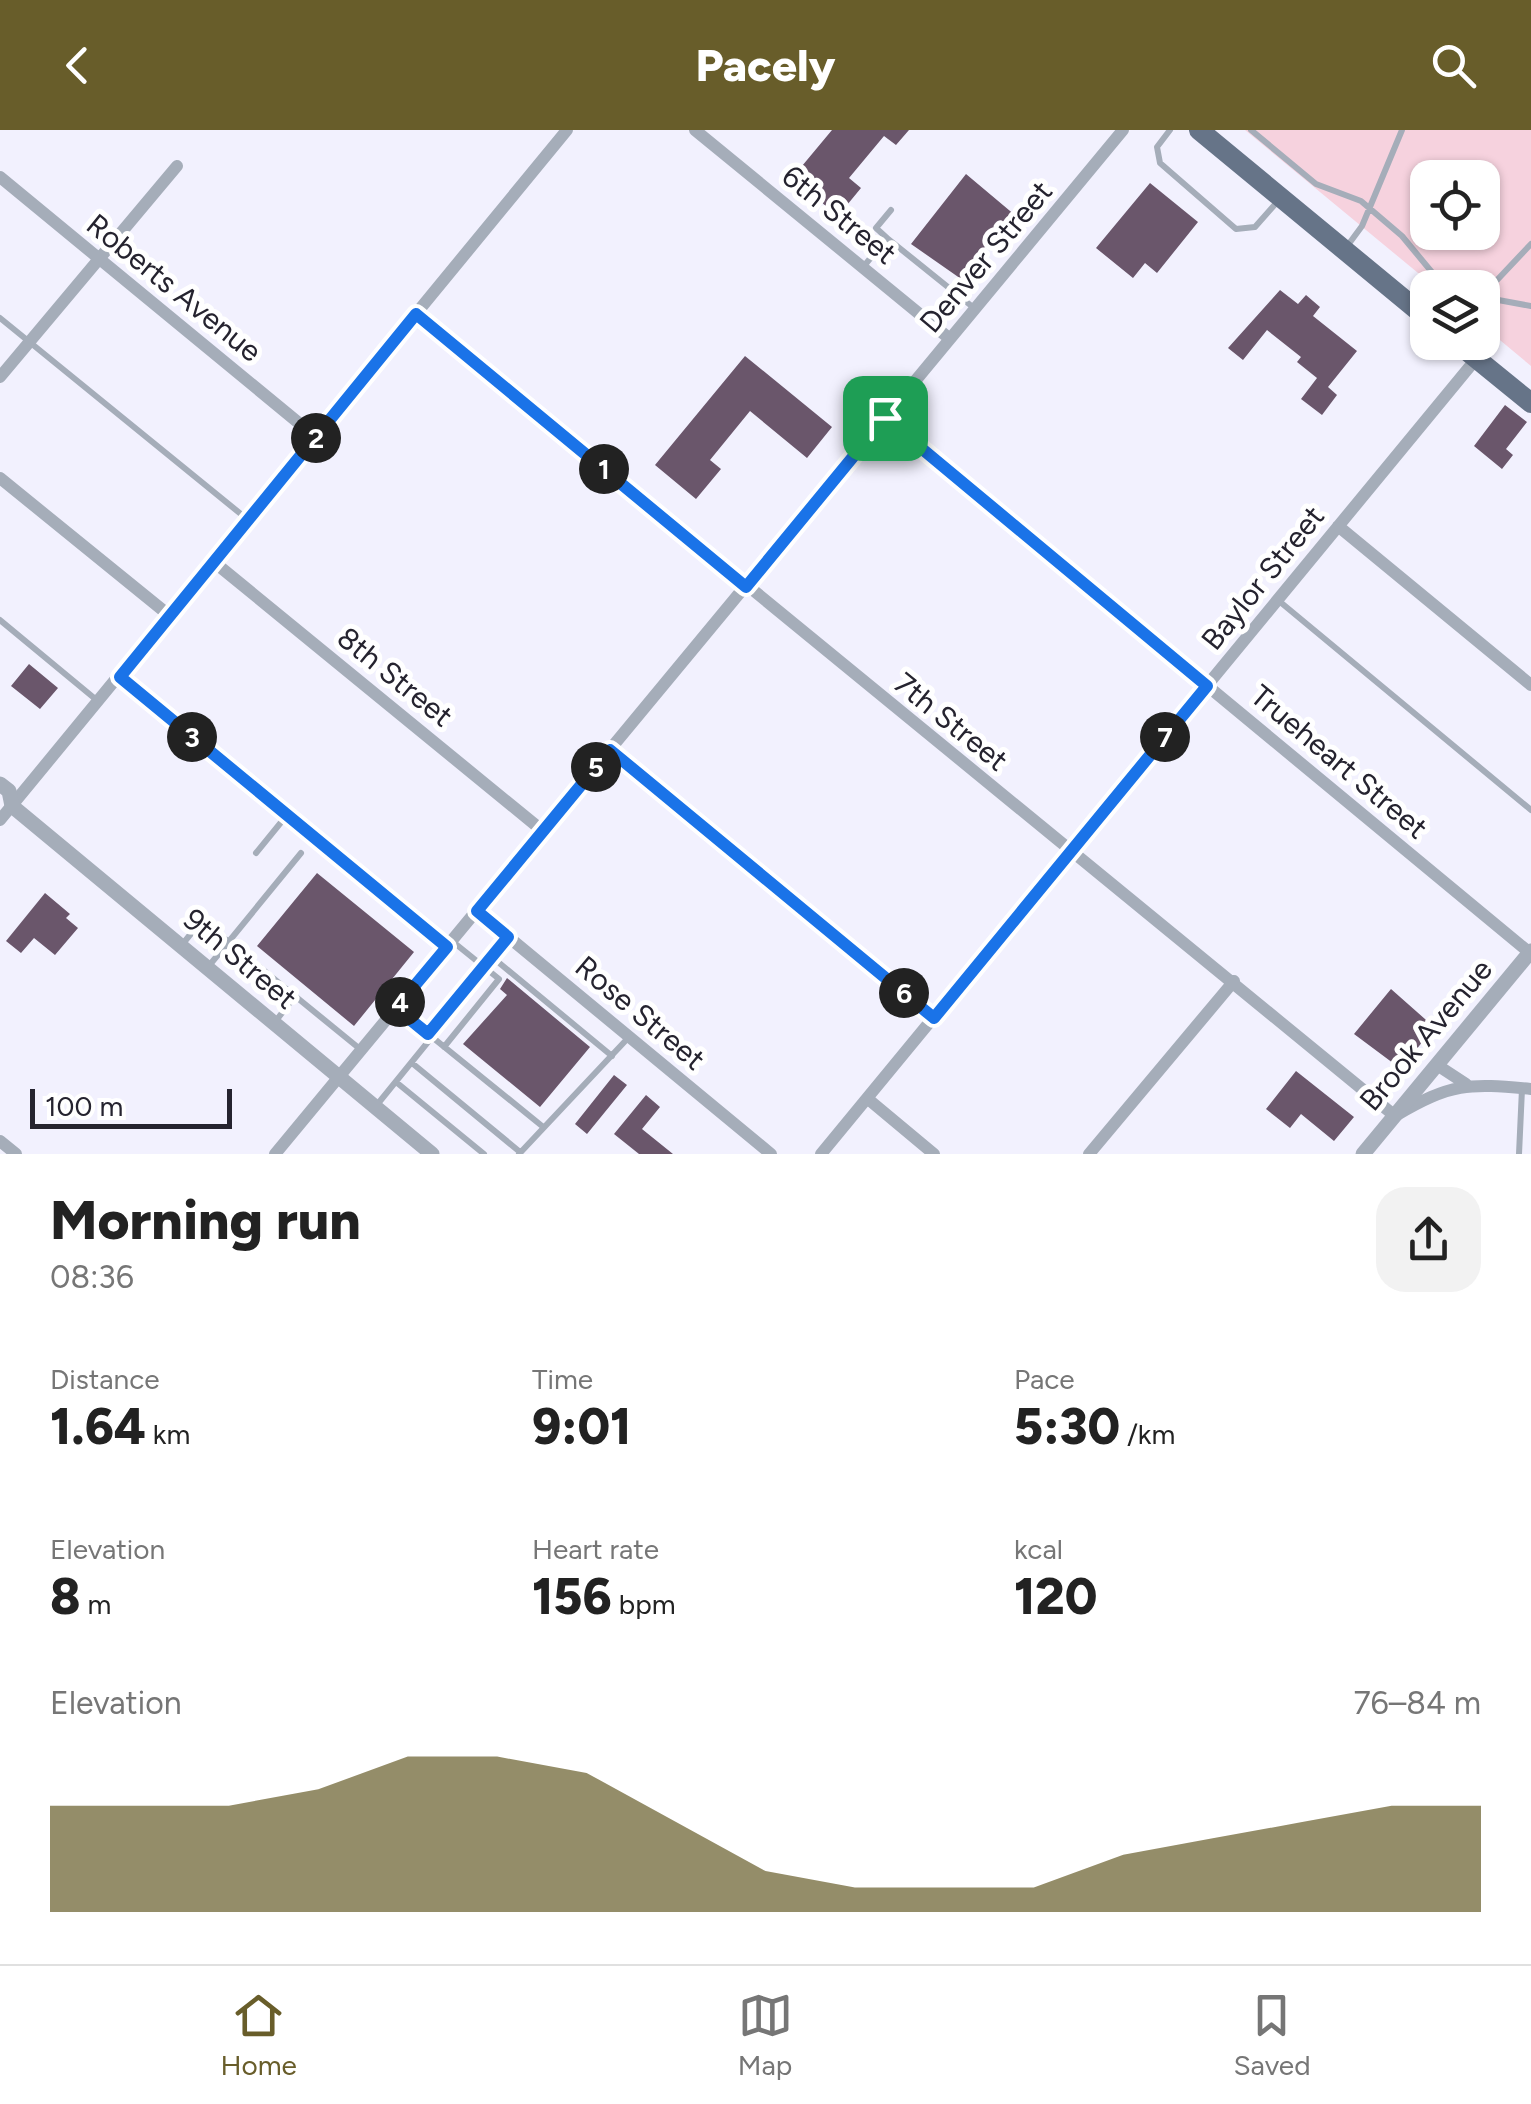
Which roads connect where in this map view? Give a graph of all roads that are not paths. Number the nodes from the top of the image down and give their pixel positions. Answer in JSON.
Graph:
{"nodes":[{"id":1,"x":567,"y":130,"type":"edge"},
{"id":2,"x":695,"y":130,"type":"edge"},
{"id":3,"x":1123,"y":130,"type":"edge"},
{"id":4,"x":1170,"y":130,"type":"edge"},
{"id":5,"x":1199,"y":130,"type":"edge"},
{"id":6,"x":1251,"y":130,"type":"edge"},
{"id":7,"x":1402,"y":130,"type":"edge"},
{"id":8,"x":177,"y":166,"type":"dead end"},
{"id":9,"x":0,"y":176,"type":"edge"},
{"id":10,"x":1281,"y":198,"type":"junction"},
{"id":11,"x":891,"y":210,"type":"dead end"},
{"id":12,"x":1369,"y":212,"type":"junction"},
{"id":13,"x":887,"y":238,"type":"junction"},
{"id":14,"x":1531,"y":244,"type":"edge"},
{"id":15,"x":1344,"y":250,"type":"junction"},
{"id":16,"x":98,"y":258,"type":"junction"},
{"id":17,"x":863,"y":267,"type":"junction"},
{"id":18,"x":1430,"y":270,"type":"edge"},
{"id":19,"x":1500,"y":278,"type":"edge"},
{"id":20,"x":1500,"y":300,"type":"edge"},
{"id":21,"x":1410,"y":304,"type":"edge"},
{"id":22,"x":1531,"y":306,"type":"edge"},
{"id":23,"x":975,"y":308,"type":"junction"},
{"id":24,"x":416,"y":314,"type":"junction"},
{"id":25,"x":0,"y":318,"type":"edge"},
{"id":26,"x":950,"y":339,"type":"junction"},
{"id":27,"x":29,"y":342,"type":"junction"},
{"id":28,"x":1475,"y":360,"type":"edge"},
{"id":29,"x":1477,"y":360,"type":"edge"},
{"id":30,"x":0,"y":377,"type":"edge"},
{"id":31,"x":1531,"y":403,"type":"edge"},
{"id":32,"x":885,"y":418,"type":"junction"},
{"id":33,"x":317,"y":438,"type":"junction"},
{"id":34,"x":0,"y":478,"type":"edge"},
{"id":35,"x":248,"y":520,"type":"junction"},
{"id":36,"x":1338,"y":526,"type":"junction"},
{"id":37,"x":214,"y":562,"type":"junction"},
{"id":38,"x":746,"y":587,"type":"junction"},
{"id":39,"x":1278,"y":600,"type":"junction"},
{"id":40,"x":170,"y":616,"type":"junction"},
{"id":41,"x":0,"y":620,"type":"edge"},
{"id":42,"x":120,"y":677,"type":"junction"},
{"id":43,"x":1531,"y":685,"type":"edge"},
{"id":44,"x":1207,"y":686,"type":"junction"},
{"id":45,"x":99,"y":702,"type":"junction"},
{"id":46,"x":610,"y":750,"type":"junction"},
{"id":47,"x":0,"y":784,"type":"edge"},
{"id":48,"x":6,"y":806,"type":"edge"},
{"id":49,"x":1531,"y":810,"type":"edge"},
{"id":50,"x":286,"y":815,"type":"junction"},
{"id":51,"x":0,"y":820,"type":"edge"},
{"id":52,"x":544,"y":832,"type":"junction"},
{"id":53,"x":1070,"y":852,"type":"junction"},
{"id":54,"x":301,"y":853,"type":"dead end"},
{"id":55,"x":256,"y":854,"type":"dead end"},
{"id":56,"x":477,"y":911,"type":"junction"},
{"id":57,"x":508,"y":937,"type":"junction"},
{"id":58,"x":229,"y":942,"type":"junction"},
{"id":59,"x":449,"y":944,"type":"junction"},
{"id":60,"x":181,"y":946,"type":"junction"},
{"id":61,"x":1531,"y":952,"type":"edge"},
{"id":62,"x":492,"y":957,"type":"junction"},
{"id":63,"x":484,"y":967,"type":"junction"},
{"id":64,"x":208,"y":968,"type":"junction"},
{"id":65,"x":1234,"y":981,"type":"junction"},
{"id":66,"x":295,"y":996,"type":"junction"},
{"id":67,"x":396,"y":1008,"type":"junction"},
{"id":68,"x":934,"y":1018,"type":"junction"},
{"id":69,"x":274,"y":1022,"type":"junction"},
{"id":70,"x":430,"y":1036,"type":"junction"},
{"id":71,"x":629,"y":1037,"type":"junction"},
{"id":72,"x":444,"y":1047,"type":"junction"},
{"id":73,"x":360,"y":1049,"type":"junction"},
{"id":74,"x":612,"y":1056,"type":"junction"},
{"id":75,"x":412,"y":1063,"type":"junction"},
{"id":76,"x":1437,"y":1065,"type":"junction"},
{"id":77,"x":338,"y":1075,"type":"junction"},
{"id":78,"x":396,"y":1082,"type":"junction"},
{"id":79,"x":1466,"y":1084,"type":"junction"},
{"id":80,"x":1527,"y":1088,"type":"edge"},
{"id":81,"x":868,"y":1098,"type":"junction"},
{"id":82,"x":375,"y":1106,"type":"junction"},
{"id":83,"x":1394,"y":1116,"type":"junction"},
{"id":84,"x":542,"y":1126,"type":"junction"},
{"id":85,"x":0,"y":1141,"type":"edge"},
{"id":86,"x":520,"y":1153,"type":"edge"},
{"id":87,"x":16,"y":1154,"type":"edge"},
{"id":88,"x":275,"y":1154,"type":"edge"},
{"id":89,"x":432,"y":1154,"type":"edge"},
{"id":90,"x":484,"y":1154,"type":"edge"},
{"id":91,"x":771,"y":1154,"type":"edge"},
{"id":92,"x":822,"y":1154,"type":"edge"},
{"id":93,"x":934,"y":1154,"type":"edge"},
{"id":94,"x":1090,"y":1154,"type":"edge"},
{"id":95,"x":1363,"y":1154,"type":"edge"},
{"id":96,"x":1519,"y":1154,"type":"edge"}],
"edges":[{"from":1,"to":24,"type":"street"},
{"from":2,"to":17,"type":"street","name":"6th Street"},
{"from":3,"to":23,"type":"street","name":"Denver Street"},
{"from":4,"to":10,"type":"lane"},
{"from":5,"to":10,"type":"main road"},
{"from":6,"to":12,"type":"lane"},
{"from":7,"to":12,"type":"lane"},
{"from":8,"to":16,"type":"street"},
{"from":9,"to":16,"type":"street","name":"Roberts Avenue"},
{"from":10,"to":15,"type":"main road"},
{"from":11,"to":13,"type":"lane"},
{"from":12,"to":15,"type":"lane"},
{"from":12,"to":18,"type":"lane"},
{"from":13,"to":17,"type":"lane"},
{"from":13,"to":23,"type":"lane"},
{"from":14,"to":19,"type":"lane"},
{"from":15,"to":21,"type":"main road"},
{"from":16,"to":27,"type":"street"},
{"from":16,"to":33,"type":"street","name":"Roberts Avenue"},
{"from":17,"to":26,"type":"street","name":"6th Street"},
{"from":20,"to":22,"type":"lane"},
{"from":23,"to":26,"type":"street","name":"Denver Street"},
{"from":24,"to":33,"type":"street"},
{"from":24,"to":38,"type":"street","name":"7th Street"},
{"from":25,"to":27,"type":"lane"},
{"from":26,"to":32,"type":"street","name":"Denver Street"},
{"from":27,"to":30,"type":"street"},
{"from":27,"to":35,"type":"lane"},
{"from":28,"to":36,"type":"street","name":"Baylor Street"},
{"from":29,"to":31,"type":"main road"},
{"from":32,"to":38,"type":"street","name":"Denver Street"},
{"from":32,"to":44,"type":"street","name":"Trueheart Street"},
{"from":33,"to":35,"type":"street"},
{"from":34,"to":40,"type":"street"},
{"from":35,"to":37,"type":"street"},
{"from":36,"to":39,"type":"street","name":"Baylor Street"},
{"from":36,"to":43,"type":"street"},
{"from":37,"to":40,"type":"street"},
{"from":37,"to":52,"type":"street","name":"8th Street"},
{"from":38,"to":46,"type":"street","name":"Denver Street"},
{"from":38,"to":53,"type":"street","name":"7th Street"},
{"from":39,"to":44,"type":"street","name":"Baylor Street"},
{"from":39,"to":49,"type":"lane"},
{"from":40,"to":42,"type":"street"},
{"from":41,"to":45,"type":"lane"},
{"from":42,"to":45,"type":"street"},
{"from":42,"to":50,"type":"lane"},
{"from":44,"to":53,"type":"street","name":"Baylor Street"},
{"from":44,"to":61,"type":"street","name":"Trueheart Street"},
{"from":45,"to":48,"type":"street"},
{"from":46,"to":52,"type":"street","name":"Denver Street"},
{"from":46,"to":68,"type":"street"},
{"from":47,"to":48,"type":"street","name":"9th Street"},
{"from":48,"to":51,"type":"street"},
{"from":48,"to":60,"type":"street","name":"9th Street"},
{"from":50,"to":55,"type":"lane"},
{"from":50,"to":59,"type":"lane"},
{"from":52,"to":56,"type":"street","name":"Denver Street"},
{"from":53,"to":65,"type":"street","name":"7th Street"},
{"from":53,"to":68,"type":"street","name":"Baylor Street"},
{"from":54,"to":58,"type":"lane"},
{"from":56,"to":57,"type":"street","name":"Rose Street"},
{"from":56,"to":59,"type":"street","name":"Denver Street"},
{"from":57,"to":62,"type":"lane"},
{"from":57,"to":71,"type":"street","name":"Rose Street"},
{"from":58,"to":60,"type":"lane"},
{"from":58,"to":64,"type":"lane"},
{"from":58,"to":66,"type":"lane"},
{"from":59,"to":63,"type":"lane"},
{"from":59,"to":67,"type":"street","name":"Denver Street"},
{"from":60,"to":64,"type":"street","name":"9th Street"},
{"from":61,"to":76,"type":"street","name":"Brook Avenue"},
{"from":62,"to":63,"type":"lane"},
{"from":62,"to":74,"type":"lane"},
{"from":63,"to":70,"type":"lane"},
{"from":63,"to":72,"type":"lane"},
{"from":64,"to":69,"type":"street","name":"9th Street"},
{"from":65,"to":83,"type":"street","name":"7th Street"},
{"from":65,"to":94,"type":"street"},
{"from":66,"to":69,"type":"lane"},
{"from":66,"to":73,"type":"lane"},
{"from":67,"to":70,"type":"lane"},
{"from":67,"to":73,"type":"street","name":"Denver Street"},
{"from":68,"to":81,"type":"street","name":"Baylor Street"},
{"from":69,"to":77,"type":"street","name":"9th Street"},
{"from":70,"to":72,"type":"lane"},
{"from":70,"to":75,"type":"lane"},
{"from":71,"to":74,"type":"lane"},
{"from":71,"to":91,"type":"street","name":"Rose Street"},
{"from":72,"to":84,"type":"lane"},
{"from":73,"to":77,"type":"street","name":"Denver Street"},
{"from":74,"to":84,"type":"lane"},
{"from":75,"to":78,"type":"lane"},
{"from":75,"to":86,"type":"lane"},
{"from":76,"to":79,"type":"street"},
{"from":76,"to":83,"type":"street","name":"Brook Avenue"},
{"from":77,"to":82,"type":"street","name":"9th Street"},
{"from":77,"to":88,"type":"street","name":"Denver Street"},
{"from":78,"to":82,"type":"lane"},
{"from":78,"to":90,"type":"lane"},
{"from":79,"to":80,"type":"street"},
{"from":79,"to":83,"type":"street"},
{"from":80,"to":96,"type":"lane"},
{"from":81,"to":92,"type":"street","name":"Baylor Street"},
{"from":81,"to":93,"type":"street"},
{"from":82,"to":89,"type":"street","name":"9th Street"},
{"from":83,"to":95,"type":"street","name":"Brook Avenue"},
{"from":84,"to":86,"type":"lane"},
{"from":85,"to":87,"type":"street"}]}
